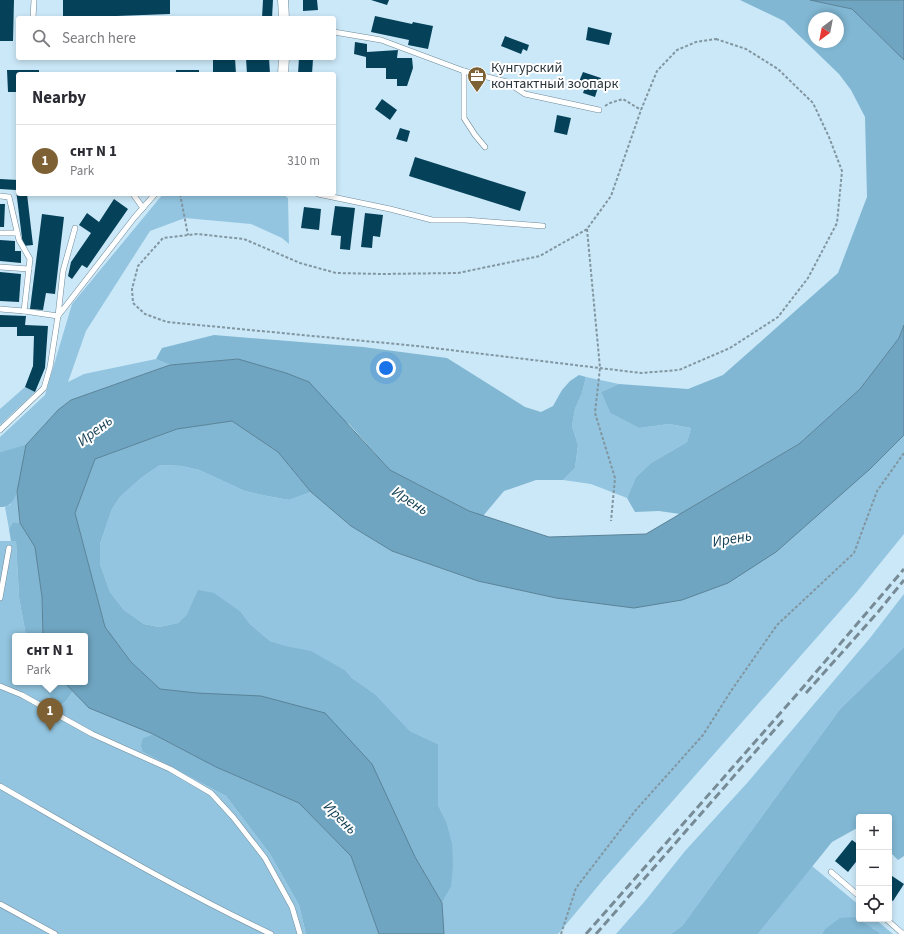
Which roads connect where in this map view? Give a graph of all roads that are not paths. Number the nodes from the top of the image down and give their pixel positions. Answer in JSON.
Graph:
{"nodes":[{"id":1,"x":34,"y":0,"type":"edge"},
{"id":2,"x":283,"y":0,"type":"edge"},
{"id":3,"x":33,"y":16,"type":"edge"},
{"id":4,"x":284,"y":16,"type":"edge"},
{"id":5,"x":336,"y":32,"type":"edge"},
{"id":6,"x":284,"y":60,"type":"edge"},
{"id":7,"x":464,"y":71,"type":"junction"},
{"id":8,"x":283,"y":72,"type":"edge"},
{"id":9,"x":599,"y":110,"type":"road end"},
{"id":10,"x":485,"y":147,"type":"dead end"},
{"id":11,"x":0,"y":196,"type":"edge"},
{"id":12,"x":134,"y":196,"type":"edge"},
{"id":13,"x":153,"y":196,"type":"edge"},
{"id":14,"x":328,"y":196,"type":"edge"},
{"id":15,"x":143,"y":208,"type":"junction"},
{"id":16,"x":542,"y":226,"type":"dead end"},
{"id":17,"x":75,"y":228,"type":"dead end"},
{"id":18,"x":0,"y":233,"type":"edge"},
{"id":19,"x":17,"y":234,"type":"junction"},
{"id":20,"x":0,"y":267,"type":"edge"},
{"id":21,"x":29,"y":269,"type":"junction"},
{"id":22,"x":0,"y":309,"type":"edge"},
{"id":23,"x":24,"y":311,"type":"junction"},
{"id":24,"x":58,"y":316,"type":"junction"},
{"id":25,"x":0,"y":430,"type":"edge"},
{"id":26,"x":9,"y":548,"type":"dead end"},
{"id":27,"x":0,"y":598,"type":"edge"},
{"id":28,"x":0,"y":686,"type":"edge"},
{"id":29,"x":0,"y":786,"type":"edge"},
{"id":30,"x":832,"y":872,"type":"dead end"},
{"id":31,"x":856,"y":893,"type":"edge"},
{"id":32,"x":0,"y":904,"type":"edge"},
{"id":33,"x":889,"y":922,"type":"edge"},
{"id":34,"x":904,"y":933,"type":"edge"},
{"id":35,"x":54,"y":934,"type":"edge"},
{"id":36,"x":271,"y":934,"type":"edge"},
{"id":37,"x":300,"y":934,"type":"edge"}],
"edges":[{"from":1,"to":3,"type":"lane"},
{"from":2,"to":4,"type":"street"},
{"from":5,"to":7,"type":"lane"},
{"from":6,"to":8,"type":"street"},
{"from":7,"to":9,"type":"lane"},
{"from":7,"to":10,"type":"lane"},
{"from":11,"to":19,"type":"lane"},
{"from":12,"to":15,"type":"lane"},
{"from":13,"to":15,"type":"lane"},
{"from":14,"to":16,"type":"lane"},
{"from":15,"to":24,"type":"lane"},
{"from":17,"to":24,"type":"lane"},
{"from":18,"to":19,"type":"lane"},
{"from":19,"to":21,"type":"lane"},
{"from":20,"to":21,"type":"lane"},
{"from":21,"to":23,"type":"lane"},
{"from":22,"to":23,"type":"lane"},
{"from":23,"to":24,"type":"lane"},
{"from":24,"to":25,"type":"lane"},
{"from":26,"to":27,"type":"lane"},
{"from":28,"to":37,"type":"lane"},
{"from":29,"to":36,"type":"lane"},
{"from":30,"to":31,"type":"lane"},
{"from":32,"to":35,"type":"lane"},
{"from":33,"to":34,"type":"lane"}]}
